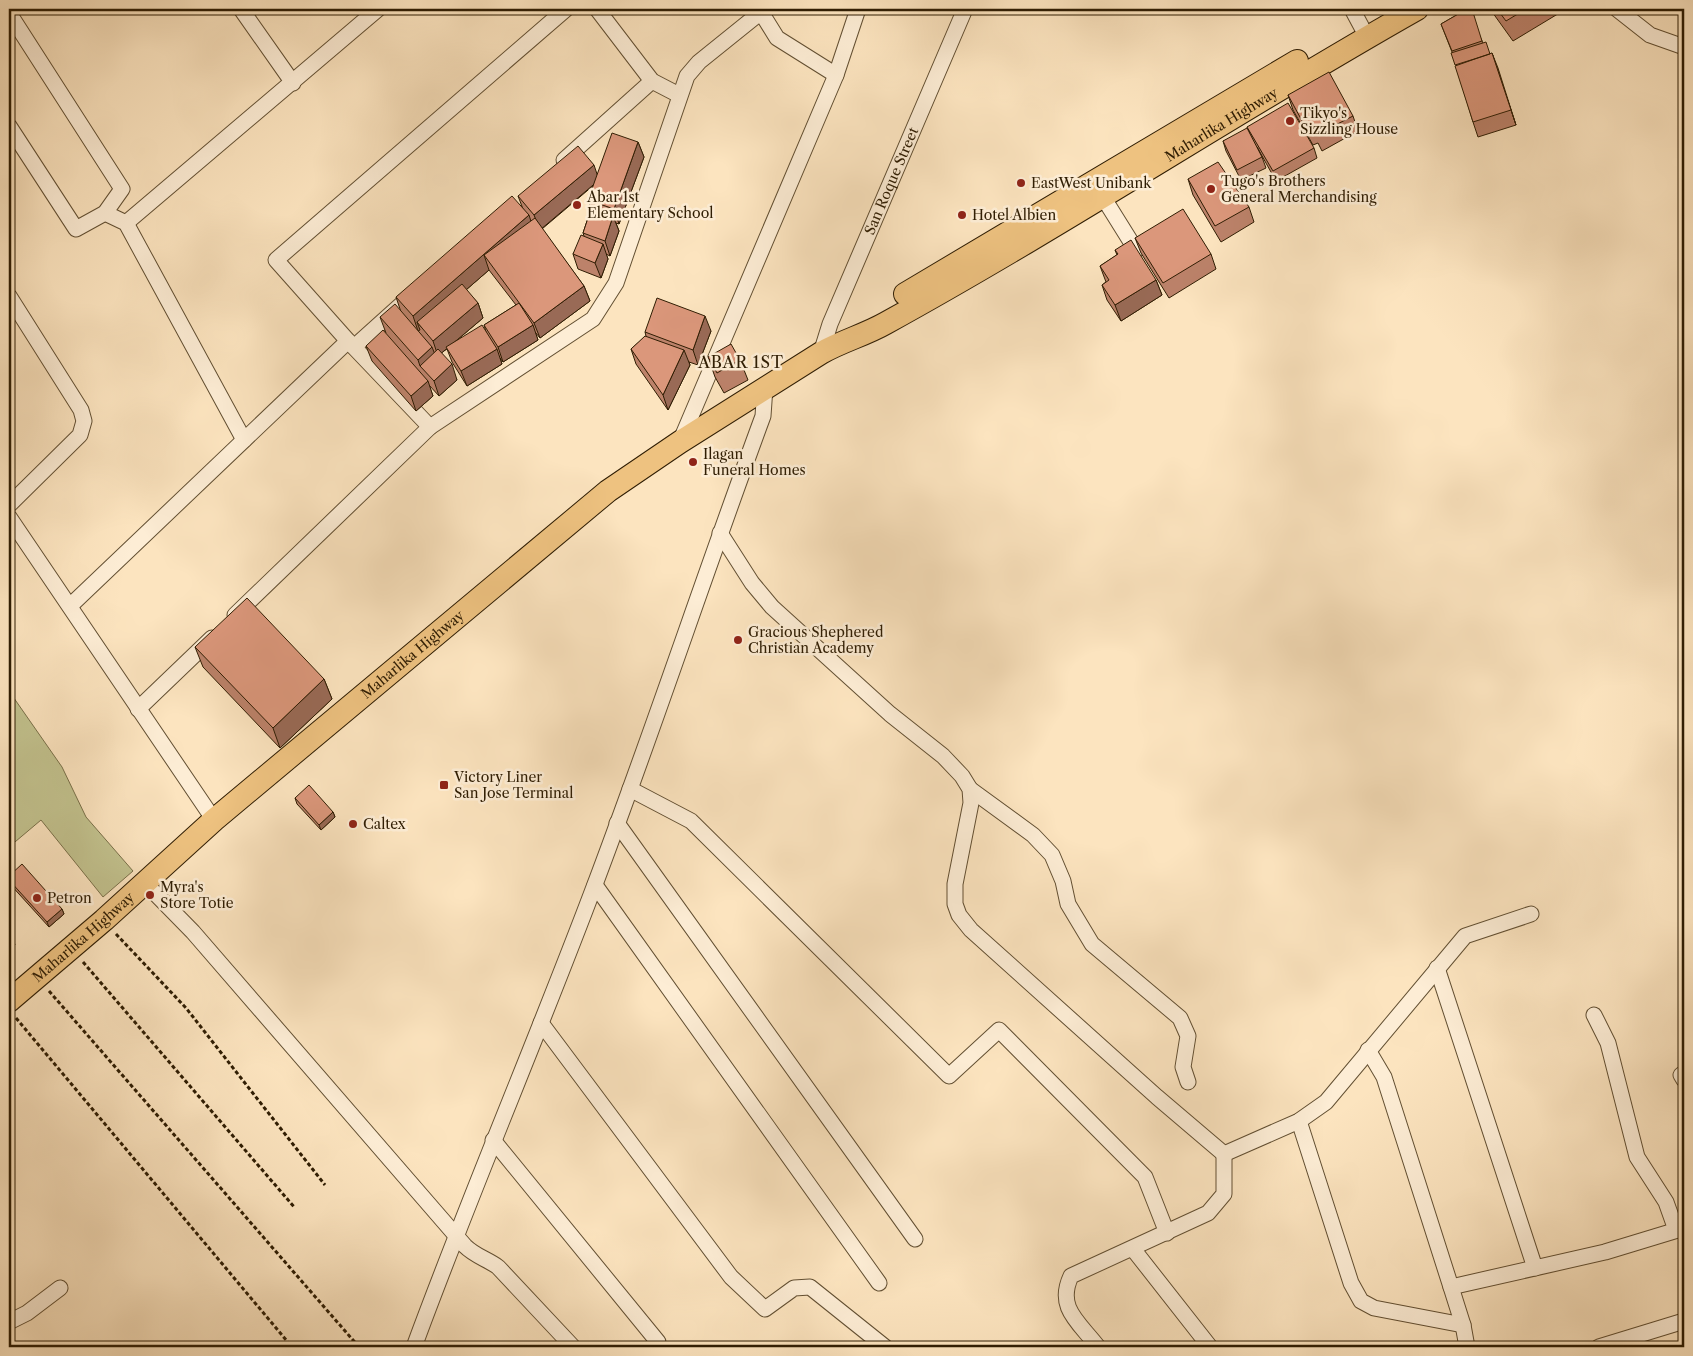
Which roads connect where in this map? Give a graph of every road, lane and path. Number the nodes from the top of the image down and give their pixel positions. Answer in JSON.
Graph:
{"nodes":[{"id":1,"x":241,"y":9,"type":"edge"},
{"id":2,"x":378,"y":9,"type":"edge"},
{"id":3,"x":566,"y":9,"type":"edge"},
{"id":4,"x":597,"y":9,"type":"edge"},
{"id":5,"x":858,"y":9,"type":"edge"},
{"id":6,"x":965,"y":9,"type":"edge"},
{"id":7,"x":1386,"y":9,"type":"edge"},
{"id":8,"x":1417,"y":9,"type":"edge"},
{"id":9,"x":1617,"y":9,"type":"edge"},
{"id":10,"x":760,"y":10,"type":"edge"},
{"id":11,"x":9,"y":13,"type":"edge"},
{"id":12,"x":1360,"y":23,"type":"edge"},
{"id":13,"x":1684,"y":47,"type":"edge"},
{"id":14,"x":836,"y":74,"type":"junction"},
{"id":15,"x":652,"y":81,"type":"junction"},
{"id":16,"x":293,"y":83,"type":"junction"},
{"id":17,"x":679,"y":95,"type":"junction"},
{"id":18,"x":9,"y":126,"type":"edge"},
{"id":19,"x":555,"y":168,"type":"edge"},
{"id":20,"x":1098,"y":189,"type":"junction"},
{"id":21,"x":105,"y":213,"type":"junction"},
{"id":22,"x":126,"y":223,"type":"junction"},
{"id":23,"x":1136,"y":250,"type":"edge"},
{"id":24,"x":428,"y":281,"type":"edge"},
{"id":25,"x":9,"y":296,"type":"edge"},
{"id":26,"x":351,"y":344,"type":"junction"},
{"id":27,"x":820,"y":353,"type":"junction"},
{"id":28,"x":765,"y":387,"type":"junction"},
{"id":29,"x":430,"y":427,"type":"junction"},
{"id":30,"x":244,"y":440,"type":"junction"},
{"id":31,"x":680,"y":442,"type":"junction"},
{"id":32,"x":9,"y":505,"type":"edge"},
{"id":33,"x":9,"y":517,"type":"edge"},
{"id":34,"x":720,"y":533,"type":"junction"},
{"id":35,"x":70,"y":606,"type":"junction"},
{"id":36,"x":138,"y":709,"type":"junction"},
{"id":37,"x":630,"y":789,"type":"junction"},
{"id":38,"x":970,"y":789,"type":"junction"},
{"id":39,"x":214,"y":820,"type":"junction"},
{"id":40,"x":618,"y":822,"type":"junction"},
{"id":41,"x":145,"y":883,"type":"junction"},
{"id":42,"x":595,"y":885,"type":"junction"},
{"id":43,"x":1531,"y":914,"type":"dead end"},
{"id":44,"x":104,"y":920,"type":"junction"},
{"id":45,"x":70,"y":949,"type":"junction"},
{"id":46,"x":1437,"y":968,"type":"junction"},
{"id":47,"x":38,"y":977,"type":"junction"},
{"id":48,"x":12,"y":1009,"type":"edge"},
{"id":49,"x":1594,"y":1015,"type":"dead end"},
{"id":50,"x":541,"y":1023,"type":"junction"},
{"id":51,"x":1368,"y":1050,"type":"junction"},
{"id":52,"x":1684,"y":1074,"type":"edge"},
{"id":53,"x":1684,"y":1080,"type":"edge"},
{"id":54,"x":1188,"y":1082,"type":"dead end"},
{"id":55,"x":1299,"y":1121,"type":"junction"},
{"id":56,"x":493,"y":1140,"type":"junction"},
{"id":57,"x":1224,"y":1154,"type":"junction"},
{"id":58,"x":325,"y":1185,"type":"dead end"},
{"id":59,"x":295,"y":1208,"type":"dead end"},
{"id":60,"x":1680,"y":1229,"type":"edge"},
{"id":61,"x":1167,"y":1233,"type":"junction"},
{"id":62,"x":456,"y":1234,"type":"junction"},
{"id":63,"x":915,"y":1239,"type":"dead end"},
{"id":64,"x":1133,"y":1249,"type":"junction"},
{"id":65,"x":1535,"y":1268,"type":"junction"},
{"id":66,"x":879,"y":1283,"type":"dead end"},
{"id":67,"x":1451,"y":1287,"type":"junction"},
{"id":68,"x":60,"y":1288,"type":"dead end"},
{"id":69,"x":1684,"y":1321,"type":"edge"},
{"id":70,"x":9,"y":1322,"type":"edge"},
{"id":71,"x":1463,"y":1325,"type":"junction"},
{"id":72,"x":658,"y":1342,"type":"dead end"},
{"id":73,"x":292,"y":1347,"type":"edge"},
{"id":74,"x":359,"y":1347,"type":"edge"},
{"id":75,"x":414,"y":1347,"type":"edge"},
{"id":76,"x":573,"y":1347,"type":"edge"},
{"id":77,"x":885,"y":1347,"type":"edge"},
{"id":78,"x":1098,"y":1347,"type":"edge"},
{"id":79,"x":1210,"y":1347,"type":"edge"},
{"id":80,"x":1467,"y":1347,"type":"edge"},
{"id":81,"x":1599,"y":1347,"type":"edge"}],
"edges":[{"from":1,"to":16,"type":"street"},
{"from":2,"to":16,"type":"street"},
{"from":3,"to":26,"type":"street"},
{"from":4,"to":15,"type":"street"},
{"from":5,"to":14,"type":"street"},
{"from":6,"to":27,"type":"street","name":"San Roque Street"},
{"from":7,"to":12,"type":"highway","name":"Maharlika Highway"},
{"from":8,"to":12,"type":"highway","name":"Maharlika Highway"},
{"from":9,"to":13,"type":"street"},
{"from":10,"to":14,"type":"street"},
{"from":10,"to":17,"type":"street"},
{"from":11,"to":21,"type":"street"},
{"from":12,"to":20,"type":"highway","name":"Maharlika Highway"},
{"from":14,"to":31,"type":"street"},
{"from":15,"to":17,"type":"street"},
{"from":15,"to":19,"type":"street"},
{"from":16,"to":22,"type":"street"},
{"from":17,"to":29,"type":"street"},
{"from":18,"to":21,"type":"street"},
{"from":20,"to":23,"type":"street"},
{"from":20,"to":27,"type":"highway","name":"Maharlika Highway"},
{"from":21,"to":22,"type":"street"},
{"from":22,"to":30,"type":"street"},
{"from":24,"to":26,"type":"street"},
{"from":25,"to":32,"type":"street"},
{"from":26,"to":29,"type":"street"},
{"from":26,"to":30,"type":"street"},
{"from":27,"to":28,"type":"highway","name":"Maharlika Highway"},
{"from":28,"to":31,"type":"highway","name":"Maharlika Highway"},
{"from":28,"to":34,"type":"street"},
{"from":29,"to":36,"type":"street"},
{"from":30,"to":35,"type":"street"},
{"from":31,"to":39,"type":"highway","name":"Maharlika Highway"},
{"from":33,"to":35,"type":"street"},
{"from":34,"to":37,"type":"street"},
{"from":34,"to":38,"type":"street"},
{"from":35,"to":36,"type":"street"},
{"from":36,"to":39,"type":"street"},
{"from":37,"to":40,"type":"street"},
{"from":37,"to":61,"type":"street"},
{"from":38,"to":54,"type":"street"},
{"from":38,"to":57,"type":"street"},
{"from":39,"to":41,"type":"highway","name":"Maharlika Highway"},
{"from":40,"to":42,"type":"street"},
{"from":40,"to":63,"type":"street"},
{"from":41,"to":44,"type":"highway","name":"Maharlika Highway"},
{"from":41,"to":62,"type":"street"},
{"from":42,"to":50,"type":"street"},
{"from":42,"to":66,"type":"street"},
{"from":43,"to":46,"type":"street"},
{"from":44,"to":45,"type":"highway","name":"Maharlika Highway"},
{"from":44,"to":58,"type":"path"},
{"from":45,"to":47,"type":"highway","name":"Maharlika Highway"},
{"from":45,"to":59,"type":"path"},
{"from":46,"to":51,"type":"street"},
{"from":46,"to":65,"type":"street"},
{"from":47,"to":48,"type":"highway","name":"Maharlika Highway"},
{"from":47,"to":74,"type":"path"},
{"from":48,"to":73,"type":"path"},
{"from":49,"to":60,"type":"street"},
{"from":50,"to":56,"type":"street"},
{"from":50,"to":77,"type":"street"},
{"from":51,"to":55,"type":"street"},
{"from":51,"to":67,"type":"street"},
{"from":52,"to":53,"type":"street"},
{"from":55,"to":57,"type":"street"},
{"from":55,"to":71,"type":"street"},
{"from":56,"to":62,"type":"street"},
{"from":56,"to":72,"type":"street"},
{"from":57,"to":61,"type":"street"},
{"from":60,"to":65,"type":"street"},
{"from":61,"to":64,"type":"street"},
{"from":62,"to":75,"type":"street"},
{"from":62,"to":76,"type":"street"},
{"from":64,"to":78,"type":"street"},
{"from":64,"to":79,"type":"street"},
{"from":65,"to":67,"type":"street"},
{"from":67,"to":71,"type":"street"},
{"from":68,"to":70,"type":"street"},
{"from":69,"to":81,"type":"street"},
{"from":71,"to":80,"type":"street"}]}
